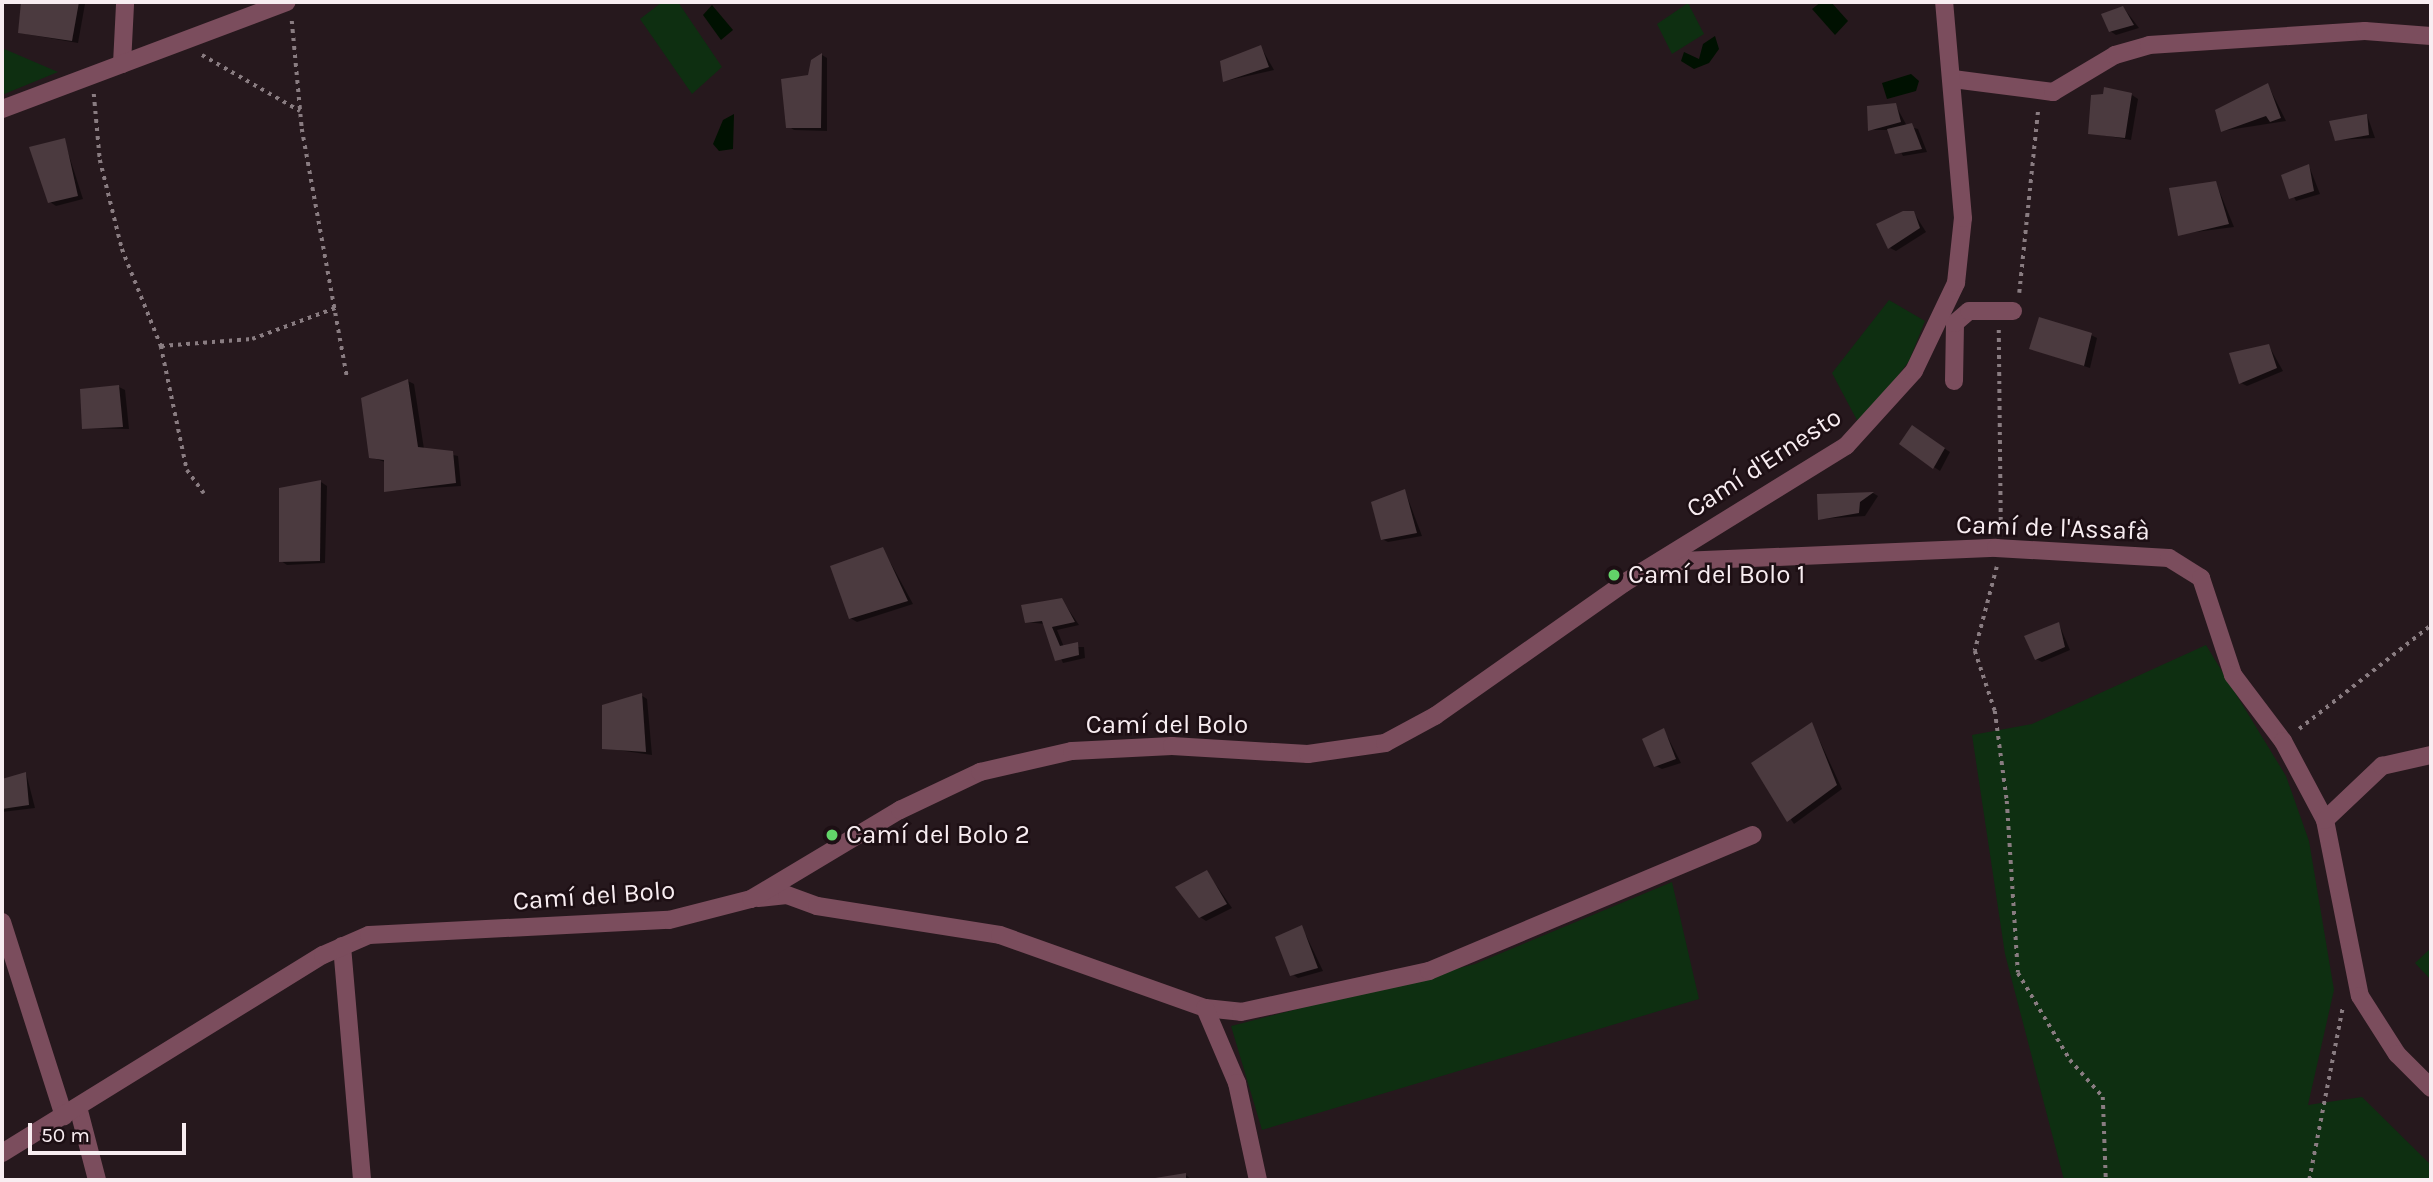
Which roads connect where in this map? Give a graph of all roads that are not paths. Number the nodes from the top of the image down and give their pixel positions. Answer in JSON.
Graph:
{"nodes":[{"id":1,"x":1949,"y":3,"type":"edge"},
{"id":2,"x":125,"y":4,"type":"dead end"},
{"id":3,"x":289,"y":9,"type":"edge"},
{"id":4,"x":2431,"y":36,"type":"edge"},
{"id":5,"x":122,"y":64,"type":"junction"},
{"id":6,"x":1953,"y":79,"type":"junction"},
{"id":7,"x":2,"y":109,"type":"edge"},
{"id":8,"x":1954,"y":291,"type":"junction"},
{"id":9,"x":2008,"y":311,"type":"road end"},
{"id":10,"x":1955,"y":323,"type":"junction"},
{"id":11,"x":1954,"y":381,"type":"dead end"},
{"id":12,"x":1625,"y":583,"type":"junction"},
{"id":13,"x":2431,"y":755,"type":"edge"},
{"id":14,"x":2325,"y":820,"type":"junction"},
{"id":15,"x":1753,"y":835,"type":"dead end"},
{"id":16,"x":751,"y":899,"type":"junction"},
{"id":17,"x":2,"y":922,"type":"edge"},
{"id":18,"x":342,"y":946,"type":"junction"},
{"id":19,"x":1205,"y":1008,"type":"junction"},
{"id":20,"x":2431,"y":1088,"type":"edge"},
{"id":21,"x":71,"y":1112,"type":"junction"},
{"id":22,"x":2,"y":1153,"type":"edge"},
{"id":23,"x":97,"y":1180,"type":"edge"},
{"id":24,"x":362,"y":1180,"type":"edge"},
{"id":25,"x":1258,"y":1180,"type":"edge"}],
"edges":[{"from":1,"to":6,"type":"street","name":"Camí d'Ernesto"},
{"from":2,"to":5,"type":"street"},
{"from":3,"to":5,"type":"street"},
{"from":4,"to":6,"type":"street"},
{"from":5,"to":7,"type":"street"},
{"from":6,"to":8,"type":"street","name":"Camí d'Ernesto"},
{"from":8,"to":10,"type":"street"},
{"from":8,"to":12,"type":"street","name":"Camí d'Ernesto"},
{"from":9,"to":10,"type":"street"},
{"from":10,"to":11,"type":"street"},
{"from":12,"to":14,"type":"street","name":"Camí de l'Assafà"},
{"from":12,"to":16,"type":"street","name":"Camí del Bolo"},
{"from":13,"to":14,"type":"street"},
{"from":14,"to":20,"type":"street","name":"Camí de l'Assafà"},
{"from":15,"to":19,"type":"street"},
{"from":16,"to":18,"type":"street","name":"Camí del Bolo"},
{"from":16,"to":19,"type":"street"},
{"from":17,"to":21,"type":"street"},
{"from":18,"to":21,"type":"street","name":"Camí del Bolo"},
{"from":18,"to":24,"type":"street"},
{"from":19,"to":25,"type":"street"},
{"from":21,"to":22,"type":"street","name":"Camí del Bolo"},
{"from":21,"to":23,"type":"street"}]}
